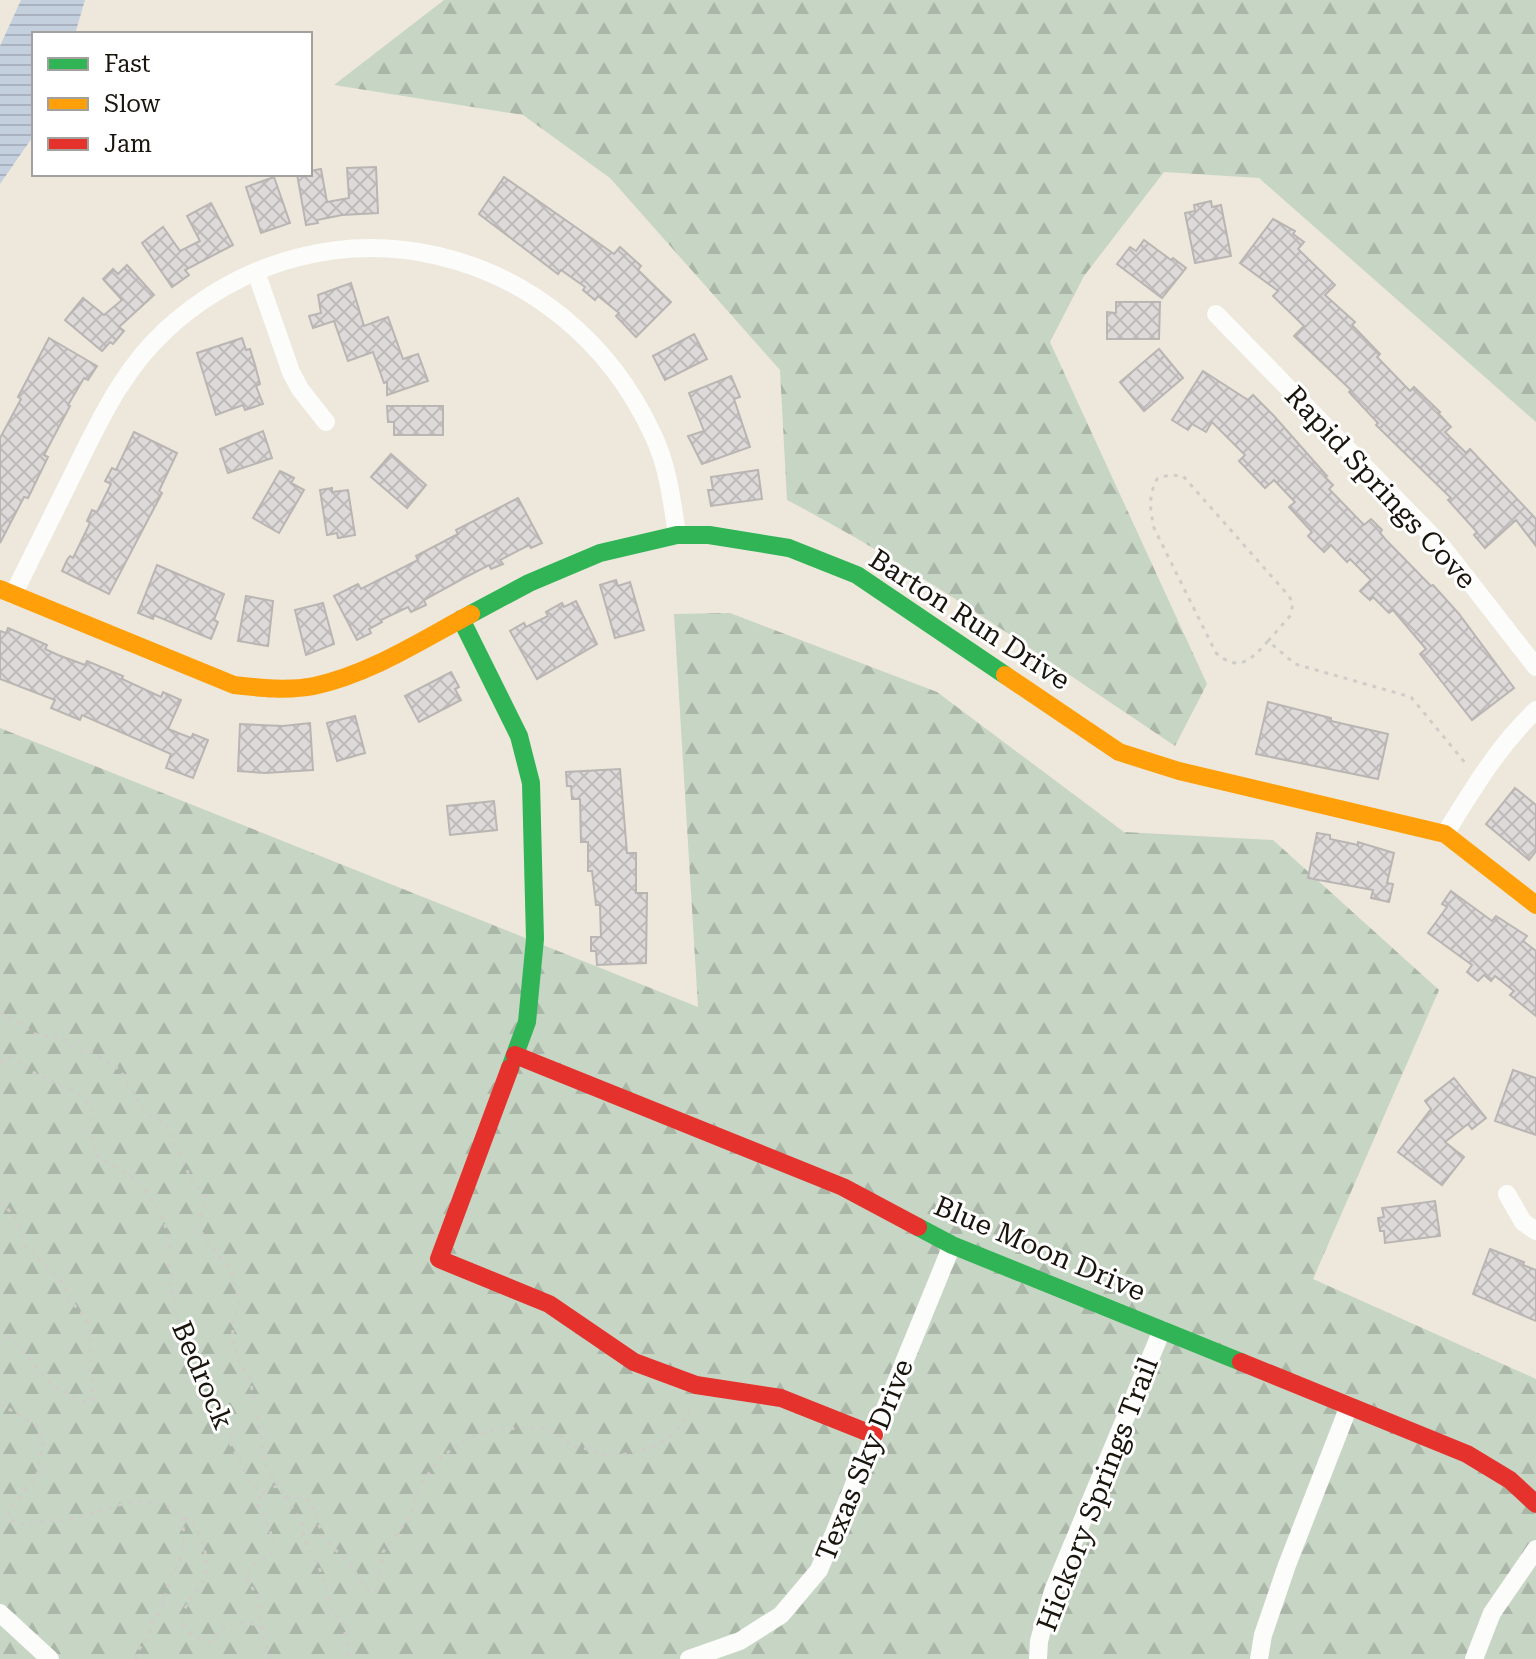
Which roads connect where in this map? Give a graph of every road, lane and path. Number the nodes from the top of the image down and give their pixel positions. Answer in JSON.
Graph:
{"nodes":[{"id":1,"x":256,"y":272,"type":"junction"},
{"id":2,"x":1216,"y":314,"type":"dead end"},
{"id":3,"x":326,"y":422,"type":"dead end"},
{"id":4,"x":677,"y":535,"type":"junction"},
{"id":5,"x":6,"y":592,"type":"edge"},
{"id":6,"x":461,"y":619,"type":"junction"},
{"id":7,"x":1268,"y":641,"type":"junction"},
{"id":8,"x":1536,"y":667,"type":"edge"},
{"id":9,"x":1536,"y":710,"type":"edge"},
{"id":10,"x":1466,"y":764,"type":"dead end"},
{"id":11,"x":1445,"y":834,"type":"junction"},
{"id":12,"x":1536,"y":905,"type":"edge"},
{"id":13,"x":0,"y":1012,"type":"edge"},
{"id":14,"x":515,"y":1055,"type":"junction"},
{"id":15,"x":0,"y":1062,"type":"edge"},
{"id":16,"x":1507,"y":1194,"type":"dead end"},
{"id":17,"x":0,"y":1202,"type":"edge"},
{"id":18,"x":1536,"y":1231,"type":"edge"},
{"id":19,"x":952,"y":1245,"type":"junction"},
{"id":20,"x":1162,"y":1330,"type":"junction"},
{"id":21,"x":0,"y":1335,"type":"edge"},
{"id":22,"x":696,"y":1396,"type":"dead end"},
{"id":23,"x":0,"y":1404,"type":"edge"},
{"id":24,"x":1349,"y":1406,"type":"junction"},
{"id":25,"x":874,"y":1435,"type":"junction"},
{"id":26,"x":279,"y":1486,"type":"junction"},
{"id":27,"x":264,"y":1494,"type":"junction"},
{"id":28,"x":285,"y":1497,"type":"junction"},
{"id":29,"x":1536,"y":1504,"type":"edge"},
{"id":30,"x":182,"y":1517,"type":"junction"},
{"id":31,"x":1536,"y":1549,"type":"edge"},
{"id":32,"x":0,"y":1613,"type":"edge"},
{"id":33,"x":263,"y":1629,"type":"junction"},
{"id":34,"x":50,"y":1659,"type":"edge"},
{"id":35,"x":135,"y":1659,"type":"edge"},
{"id":36,"x":271,"y":1659,"type":"edge"},
{"id":37,"x":350,"y":1659,"type":"edge"},
{"id":38,"x":689,"y":1659,"type":"edge"},
{"id":39,"x":1038,"y":1659,"type":"edge"},
{"id":40,"x":1259,"y":1659,"type":"edge"},
{"id":41,"x":1474,"y":1659,"type":"edge"}],
"edges":[{"from":1,"to":3,"type":"street"},
{"from":1,"to":4,"type":"street"},
{"from":1,"to":5,"type":"street"},
{"from":2,"to":8,"type":"street","name":"Rapid Springs Cove"},
{"from":4,"to":6,"type":"street","name":"Barton Run Drive"},
{"from":4,"to":11,"type":"street","name":"Barton Run Drive"},
{"from":5,"to":6,"type":"street","name":"Barton Run Drive"},
{"from":6,"to":14,"type":"street"},
{"from":7,"to":7,"type":"path"},
{"from":7,"to":10,"type":"path"},
{"from":9,"to":11,"type":"street"},
{"from":11,"to":12,"type":"street","name":"Barton Run Drive"},
{"from":13,"to":26,"type":"path"},
{"from":14,"to":19,"type":"street","name":"Blue Moon Drive"},
{"from":14,"to":25,"type":"street"},
{"from":15,"to":27,"type":"path","name":"Bedrock"},
{"from":16,"to":18,"type":"street"},
{"from":17,"to":21,"type":"path"},
{"from":19,"to":20,"type":"street","name":"Blue Moon Drive"},
{"from":19,"to":25,"type":"street","name":"Texas Sky Drive"},
{"from":20,"to":24,"type":"street","name":"Blue Moon Drive"},
{"from":20,"to":39,"type":"street","name":"Hickory Springs Trail"},
{"from":22,"to":28,"type":"path"},
{"from":23,"to":30,"type":"path"},
{"from":24,"to":29,"type":"street","name":"Blue Moon Drive"},
{"from":24,"to":40,"type":"street"},
{"from":25,"to":38,"type":"street","name":"Texas Sky Drive"},
{"from":26,"to":27,"type":"path"},
{"from":26,"to":28,"type":"path"},
{"from":27,"to":33,"type":"path"},
{"from":28,"to":37,"type":"path"},
{"from":30,"to":33,"type":"path"},
{"from":30,"to":35,"type":"path"},
{"from":31,"to":41,"type":"street"},
{"from":32,"to":34,"type":"street"},
{"from":33,"to":36,"type":"path"}]}
